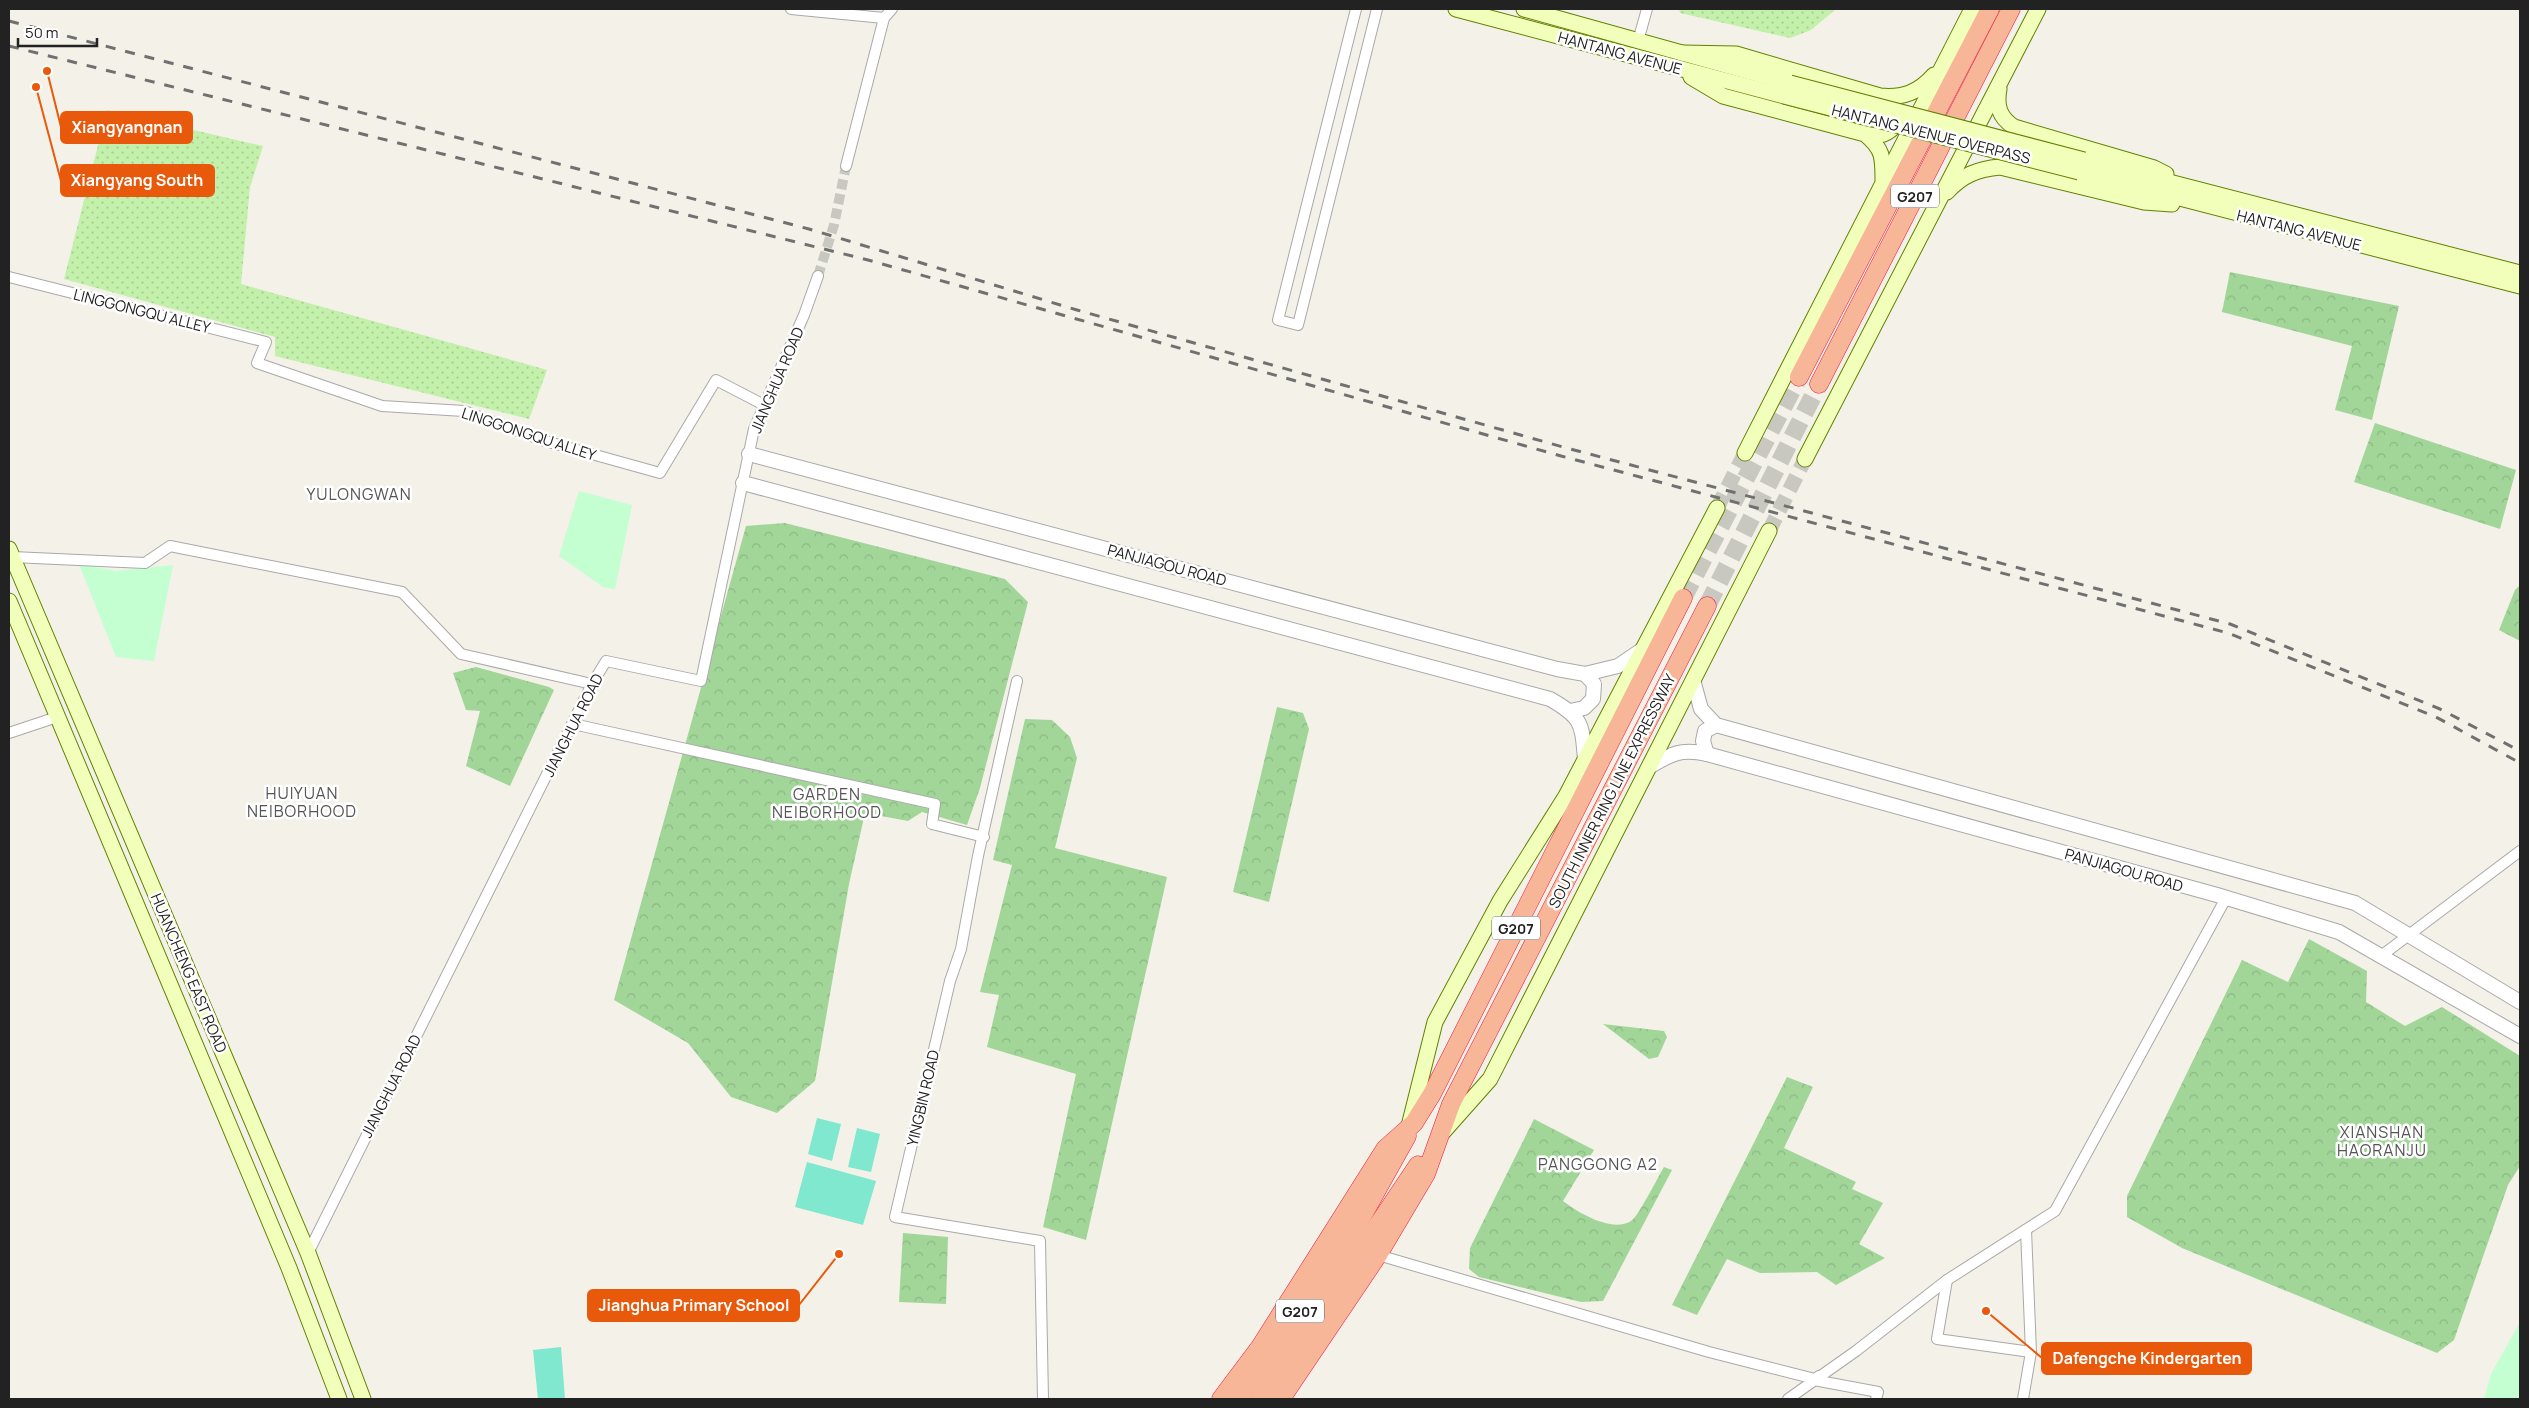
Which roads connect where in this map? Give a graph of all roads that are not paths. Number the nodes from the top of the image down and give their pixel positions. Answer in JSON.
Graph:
{"nodes":[{"id":1,"x":791,"y":9,"type":"edge"},
{"id":2,"x":892,"y":9,"type":"edge"},
{"id":3,"x":1356,"y":9,"type":"edge"},
{"id":4,"x":1377,"y":9,"type":"edge"},
{"id":5,"x":1456,"y":9,"type":"edge"},
{"id":6,"x":1524,"y":9,"type":"edge"},
{"id":7,"x":1647,"y":9,"type":"edge"},
{"id":8,"x":1972,"y":9,"type":"edge"},
{"id":9,"x":1990,"y":9,"type":"edge"},
{"id":10,"x":2011,"y":9,"type":"edge"},
{"id":11,"x":2038,"y":9,"type":"edge"},
{"id":12,"x":884,"y":18,"type":"junction"},
{"id":13,"x":1638,"y":41,"type":"junction"},
{"id":14,"x":1682,"y":53,"type":"junction"},
{"id":15,"x":1945,"y":62,"type":"junction"},
{"id":16,"x":1675,"y":67,"type":"junction"},
{"id":17,"x":2000,"y":82,"type":"junction"},
{"id":18,"x":1787,"y":90,"type":"junction"},
{"id":19,"x":1880,"y":96,"type":"junction"},
{"id":20,"x":2014,"y":127,"type":"junction"},
{"id":21,"x":1865,"y":134,"type":"junction"},
{"id":22,"x":846,"y":166,"type":"tunnel mouth"},
{"id":23,"x":2000,"y":166,"type":"junction"},
{"id":24,"x":2081,"y":166,"type":"joint"},
{"id":25,"x":1883,"y":185,"type":"junction"},
{"id":26,"x":2211,"y":200,"type":"junction"},
{"id":27,"x":1935,"y":206,"type":"junction"},
{"id":28,"x":2520,"y":273,"type":"edge"},
{"id":29,"x":818,"y":276,"type":"tunnel mouth"},
{"id":30,"x":9,"y":277,"type":"edge"},
{"id":31,"x":2520,"y":286,"type":"edge"},
{"id":32,"x":1800,"y":377,"type":"tunnel mouth"},
{"id":33,"x":1819,"y":384,"type":"tunnel mouth"},
{"id":34,"x":766,"y":406,"type":"junction"},
{"id":35,"x":1745,"y":453,"type":"tunnel mouth"},
{"id":36,"x":749,"y":454,"type":"junction"},
{"id":37,"x":1805,"y":459,"type":"tunnel mouth"},
{"id":38,"x":743,"y":483,"type":"junction"},
{"id":39,"x":1717,"y":508,"type":"tunnel mouth"},
{"id":40,"x":1769,"y":531,"type":"tunnel mouth"},
{"id":41,"x":10,"y":553,"type":"edge"},
{"id":42,"x":1683,"y":598,"type":"tunnel mouth"},
{"id":43,"x":9,"y":602,"type":"edge"},
{"id":44,"x":1707,"y":606,"type":"tunnel mouth"},
{"id":45,"x":1643,"y":649,"type":"junction"},
{"id":46,"x":1585,"y":674,"type":"junction"},
{"id":47,"x":1693,"y":680,"type":"junction"},
{"id":48,"x":1018,"y":681,"type":"dead end"},
{"id":49,"x":592,"y":684,"type":"junction"},
{"id":50,"x":1570,"y":711,"type":"junction"},
{"id":51,"x":57,"y":717,"type":"junction"},
{"id":52,"x":573,"y":724,"type":"junction"},
{"id":53,"x":1716,"y":725,"type":"junction"},
{"id":54,"x":9,"y":733,"type":"edge"},
{"id":55,"x":1707,"y":754,"type":"junction"},
{"id":56,"x":1585,"y":760,"type":"junction"},
{"id":57,"x":1649,"y":767,"type":"junction"},
{"id":58,"x":1596,"y":820,"type":"junction"},
{"id":59,"x":1617,"y":830,"type":"junction"},
{"id":60,"x":984,"y":837,"type":"junction"},
{"id":61,"x":2520,"y":850,"type":"edge"},
{"id":62,"x":2226,"y":898,"type":"junction"},
{"id":63,"x":2410,"y":936,"type":"junction"},
{"id":64,"x":2381,"y":956,"type":"junction"},
{"id":65,"x":2520,"y":1002,"type":"edge"},
{"id":66,"x":2520,"y":1036,"type":"edge"},
{"id":67,"x":1411,"y":1126,"type":"junction"},
{"id":68,"x":1438,"y":1137,"type":"junction"},
{"id":69,"x":2026,"y":1230,"type":"junction"},
{"id":70,"x":308,"y":1253,"type":"junction"},
{"id":71,"x":1378,"y":1255,"type":"junction"},
{"id":72,"x":1947,"y":1280,"type":"junction"},
{"id":73,"x":2031,"y":1352,"type":"junction"},
{"id":74,"x":1826,"y":1371,"type":"junction"},
{"id":75,"x":1814,"y":1380,"type":"junction"},
{"id":76,"x":339,"y":1399,"type":"edge"},
{"id":77,"x":363,"y":1399,"type":"edge"},
{"id":78,"x":1043,"y":1399,"type":"edge"},
{"id":79,"x":1221,"y":1399,"type":"edge"},
{"id":80,"x":1240,"y":1399,"type":"edge"},
{"id":81,"x":1261,"y":1399,"type":"edge"},
{"id":82,"x":1281,"y":1399,"type":"edge"},
{"id":83,"x":1790,"y":1399,"type":"edge"},
{"id":84,"x":1876,"y":1399,"type":"edge"},
{"id":85,"x":2023,"y":1399,"type":"edge"}],
"edges":[{"from":1,"to":12,"type":"street"},
{"from":2,"to":12,"type":"street"},
{"from":3,"to":4,"type":"street"},
{"from":5,"to":16,"type":"main road","name":"HANTANG AVENUE"},
{"from":6,"to":13,"type":"main road","name":"HANTANG AVENUE"},
{"from":7,"to":13,"type":"street"},
{"from":8,"to":15,"type":"main road"},
{"from":9,"to":32,"type":"highway","number":"G207"},
{"from":10,"to":33,"type":"highway","number":"G207"},
{"from":11,"to":17,"type":"main road"},
{"from":12,"to":22,"type":"street"},
{"from":13,"to":14,"type":"main road","name":"HANTANG AVENUE"},
{"from":14,"to":18,"type":"main road","name":"HANTANG AVENUE"},
{"from":14,"to":19,"type":"main road"},
{"from":15,"to":19,"type":"main road"},
{"from":15,"to":25,"type":"main road"},
{"from":16,"to":18,"type":"main road","name":"HANTANG AVENUE"},
{"from":16,"to":21,"type":"main road"},
{"from":17,"to":20,"type":"main road"},
{"from":17,"to":27,"type":"main road"},
{"from":18,"to":24,"type":"main road","name":"HANTANG AVENUE OVERPASS","bridge":true},
{"from":19,"to":21,"type":"main road"},
{"from":20,"to":23,"type":"main road"},
{"from":20,"to":26,"type":"main road"},
{"from":21,"to":25,"type":"main road"},
{"from":23,"to":26,"type":"main road"},
{"from":23,"to":27,"type":"main road"},
{"from":24,"to":26,"type":"main road","name":"HANTANG AVENUE"},
{"from":25,"to":35,"type":"main road"},
{"from":26,"to":28,"type":"main road","name":"HANTANG AVENUE"},
{"from":26,"to":31,"type":"main road","name":"HANTANG AVENUE"},
{"from":27,"to":37,"type":"main road"},
{"from":29,"to":34,"type":"street","name":"JIANGHUA ROAD"},
{"from":30,"to":34,"type":"street","name":"LINGGONGQU ALLEY"},
{"from":34,"to":36,"type":"street","name":"JIANGHUA ROAD"},
{"from":36,"to":38,"type":"street","name":"JIANGHUA ROAD"},
{"from":36,"to":46,"type":"street","name":"PANJIAGOU ROAD"},
{"from":38,"to":49,"type":"street","name":"JIANGHUA ROAD"},
{"from":38,"to":50,"type":"street","name":"PANJIAGOU ROAD"},
{"from":39,"to":45,"type":"main road"},
{"from":40,"to":47,"type":"main road"},
{"from":41,"to":49,"type":"street"},
{"from":41,"to":70,"type":"main road","name":"HUANCHENG EAST ROAD"},
{"from":42,"to":67,"type":"highway","name":"SOUTH INNER RING LINE EXPRESSWAY","number":"G207"},
{"from":43,"to":51,"type":"main road","name":"HUANCHENG EAST ROAD"},
{"from":44,"to":58,"type":"highway","name":"SOUTH INNER RING LINE EXPRESSWAY","number":"G207"},
{"from":45,"to":46,"type":"street","name":"PANJIAGOU ROAD"},
{"from":45,"to":56,"type":"main road"},
{"from":46,"to":50,"type":"street"},
{"from":47,"to":53,"type":"street"},
{"from":47,"to":57,"type":"main road"},
{"from":48,"to":60,"type":"street","name":"YINGBIN ROAD"},
{"from":49,"to":52,"type":"street","name":"JIANGHUA ROAD"},
{"from":50,"to":56,"type":"street","name":"PANJIAGOU ROAD"},
{"from":51,"to":54,"type":"street"},
{"from":51,"to":76,"type":"main road","name":"HUANCHENG EAST ROAD"},
{"from":52,"to":60,"type":"street"},
{"from":52,"to":70,"type":"street","name":"JIANGHUA ROAD"},
{"from":53,"to":55,"type":"street"},
{"from":53,"to":63,"type":"street","name":"PANJIAGOU ROAD"},
{"from":55,"to":57,"type":"street","name":"PANJIAGOU ROAD"},
{"from":55,"to":62,"type":"street","name":"PANJIAGOU ROAD"},
{"from":56,"to":67,"type":"main road"},
{"from":57,"to":59,"type":"main road"},
{"from":58,"to":59,"type":"main road"},
{"from":58,"to":68,"type":"highway","name":"SOUTH INNER RING LINE EXPRESSWAY","number":"G207"},
{"from":59,"to":68,"type":"main road"},
{"from":60,"to":78,"type":"street","name":"YINGBIN ROAD"},
{"from":61,"to":63,"type":"street"},
{"from":62,"to":64,"type":"street","name":"PANJIAGOU ROAD"},
{"from":62,"to":69,"type":"street"},
{"from":63,"to":64,"type":"street"},
{"from":63,"to":65,"type":"street","name":"PANJIAGOU ROAD"},
{"from":64,"to":66,"type":"street","name":"PANJIAGOU ROAD"},
{"from":67,"to":79,"type":"highway","name":"SOUTH INNER RING LINE EXPRESSWAY","number":"G207"},
{"from":67,"to":80,"type":"highway","name":"SOUTH INNER RING LINE EXPRESSWAY","number":"G207"},
{"from":68,"to":71,"type":"highway","name":"SOUTH INNER RING LINE EXPRESSWAY","number":"G207"},
{"from":68,"to":81,"type":"highway","name":"SOUTH INNER RING LINE EXPRESSWAY","number":"G207"},
{"from":69,"to":72,"type":"street"},
{"from":69,"to":73,"type":"street"},
{"from":70,"to":77,"type":"main road","name":"HUANCHENG EAST ROAD"},
{"from":71,"to":74,"type":"street"},
{"from":71,"to":82,"type":"highway","number":"G207"},
{"from":72,"to":73,"type":"street"},
{"from":72,"to":74,"type":"street"},
{"from":73,"to":85,"type":"street"},
{"from":74,"to":75,"type":"street"},
{"from":75,"to":83,"type":"street"},
{"from":75,"to":84,"type":"street"}]}
